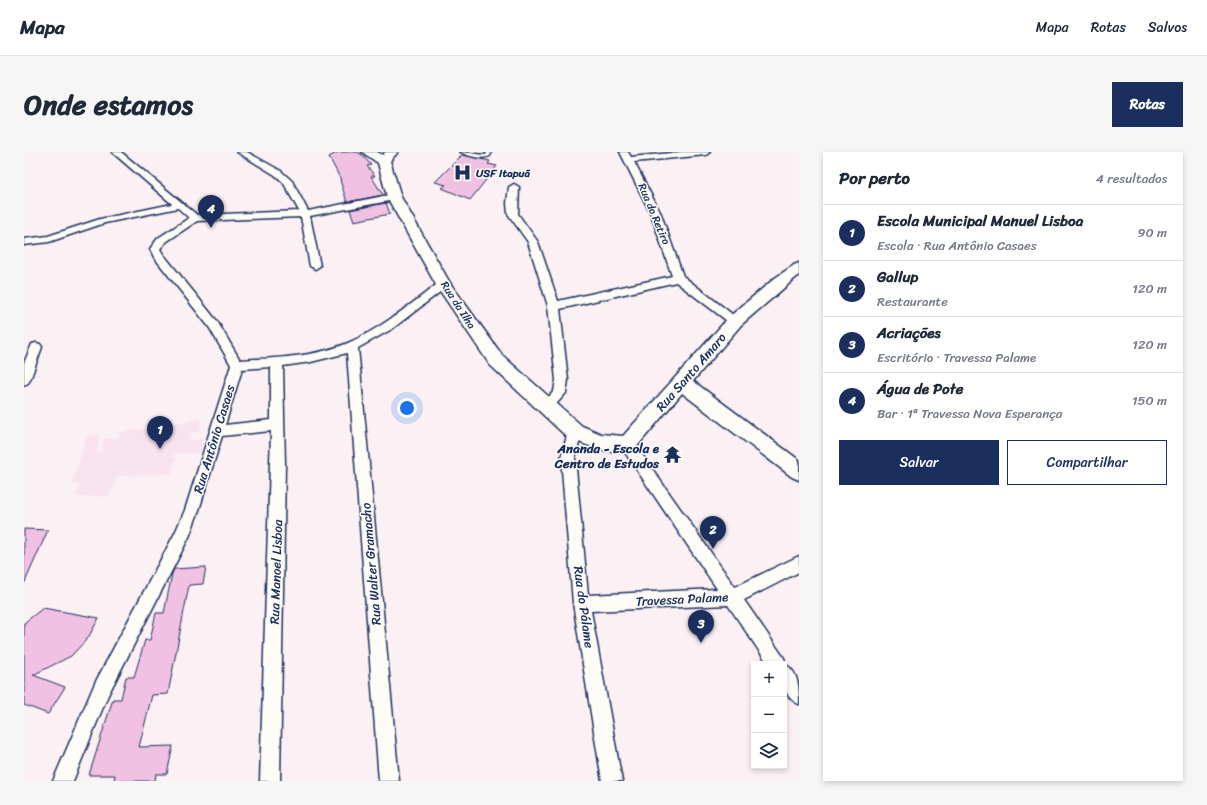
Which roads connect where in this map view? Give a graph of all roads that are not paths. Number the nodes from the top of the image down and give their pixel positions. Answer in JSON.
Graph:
{"nodes":[{"id":1,"x":116,"y":152,"type":"edge"},
{"id":2,"x":241,"y":152,"type":"edge"},
{"id":3,"x":368,"y":152,"type":"edge"},
{"id":4,"x":462,"y":152,"type":"edge"},
{"id":5,"x":490,"y":152,"type":"edge"},
{"id":6,"x":706,"y":152,"type":"edge"},
{"id":7,"x":627,"y":156,"type":"edge"},
{"id":8,"x":388,"y":157,"type":"edge"},
{"id":9,"x":514,"y":187,"type":"dead end"},
{"id":10,"x":394,"y":197,"type":"junction"},
{"id":11,"x":181,"y":205,"type":"junction"},
{"id":12,"x":305,"y":214,"type":"junction"},
{"id":13,"x":195,"y":218,"type":"junction"},
{"id":14,"x":24,"y":242,"type":"edge"},
{"id":15,"x":315,"y":266,"type":"dead end"},
{"id":16,"x":799,"y":268,"type":"edge"},
{"id":17,"x":678,"y":278,"type":"junction"},
{"id":18,"x":444,"y":285,"type":"junction"},
{"id":19,"x":554,"y":306,"type":"junction"},
{"id":20,"x":735,"y":321,"type":"junction"},
{"id":21,"x":352,"y":346,"type":"junction"},
{"id":22,"x":36,"y":347,"type":"dead end"},
{"id":23,"x":277,"y":363,"type":"junction"},
{"id":24,"x":237,"y":365,"type":"junction"},
{"id":25,"x":24,"y":380,"type":"edge"},
{"id":26,"x":682,"y":383,"type":"junction"},
{"id":27,"x":547,"y":405,"type":"junction"},
{"id":28,"x":278,"y":425,"type":"junction"},
{"id":29,"x":217,"y":431,"type":"junction"},
{"id":30,"x":575,"y":432,"type":"junction"},
{"id":31,"x":627,"y":444,"type":"junction"},
{"id":32,"x":799,"y":471,"type":"edge"},
{"id":33,"x":799,"y":564,"type":"edge"},
{"id":34,"x":732,"y":597,"type":"junction"},
{"id":35,"x":581,"y":603,"type":"junction"},
{"id":36,"x":776,"y":661,"type":"edge"},
{"id":37,"x":787,"y":677,"type":"edge"},
{"id":38,"x":799,"y":695,"type":"edge"},
{"id":39,"x":63,"y":781,"type":"edge"},
{"id":40,"x":270,"y":781,"type":"edge"},
{"id":41,"x":390,"y":781,"type":"edge"},
{"id":42,"x":612,"y":781,"type":"edge"}],
"edges":[{"from":1,"to":11,"type":"street"},
{"from":2,"to":12,"type":"street"},
{"from":3,"to":8,"type":"main road"},
{"from":4,"to":5,"type":"lane"},
{"from":6,"to":7,"type":"street"},
{"from":7,"to":17,"type":"street","name":"Rua do Retiro"},
{"from":8,"to":10,"type":"main road","name":"Rua da Ilha"},
{"from":9,"to":19,"type":"street"},
{"from":10,"to":12,"type":"street"},
{"from":10,"to":18,"type":"main road","name":"Rua da Ilha"},
{"from":11,"to":13,"type":"street"},
{"from":11,"to":14,"type":"street"},
{"from":12,"to":13,"type":"street"},
{"from":12,"to":15,"type":"street"},
{"from":13,"to":24,"type":"street"},
{"from":16,"to":20,"type":"main road","name":"Rua Santo Amaro"},
{"from":17,"to":19,"type":"street"},
{"from":17,"to":20,"type":"street"},
{"from":18,"to":21,"type":"street"},
{"from":18,"to":27,"type":"main road","name":"Rua da Ilha"},
{"from":19,"to":27,"type":"street"},
{"from":20,"to":26,"type":"main road","name":"Rua Santo Amaro"},
{"from":21,"to":23,"type":"street"},
{"from":21,"to":41,"type":"street","name":"Rua Walter Gramacho"},
{"from":22,"to":25,"type":"street"},
{"from":23,"to":24,"type":"street"},
{"from":23,"to":28,"type":"street","name":"Rua Manoel Lisboa"},
{"from":24,"to":29,"type":"street","name":"Rua Antônio Casaes"},
{"from":26,"to":31,"type":"main road","name":"Rua Santo Amaro"},
{"from":26,"to":32,"type":"main road"},
{"from":27,"to":30,"type":"main road","name":"Rua da Ilha"},
{"from":28,"to":29,"type":"street"},
{"from":28,"to":40,"type":"street","name":"Rua Manoel Lisboa"},
{"from":29,"to":39,"type":"street","name":"Rua Antônio Casaes"},
{"from":30,"to":31,"type":"main road"},
{"from":30,"to":35,"type":"street","name":"Rua do Pálame"},
{"from":31,"to":34,"type":"street"},
{"from":33,"to":34,"type":"street","name":"Travessa Palame"},
{"from":34,"to":35,"type":"street","name":"Travessa Palame"},
{"from":34,"to":36,"type":"street"},
{"from":35,"to":42,"type":"street","name":"Rua do Pálame"},
{"from":37,"to":38,"type":"street"}]}
